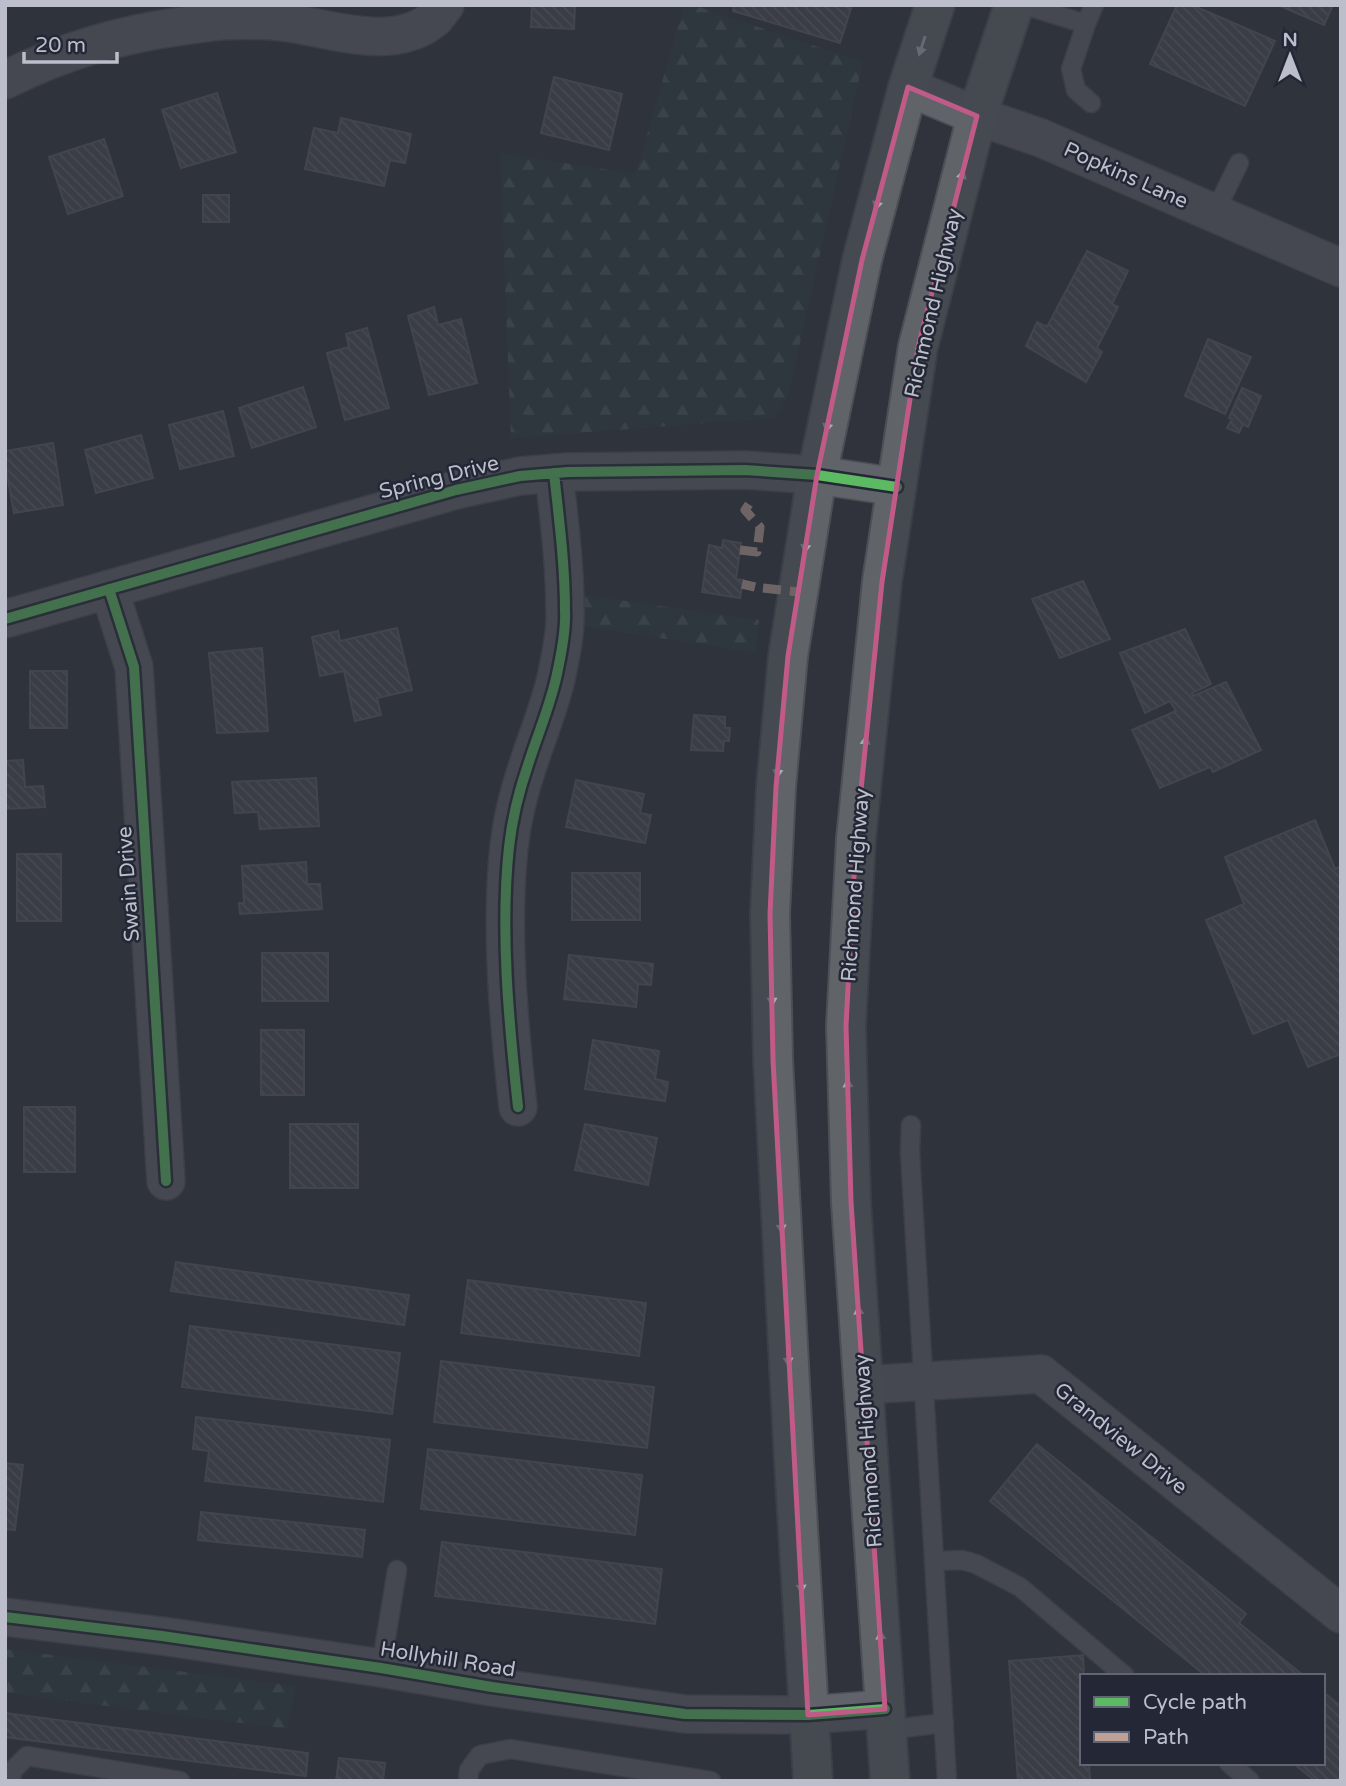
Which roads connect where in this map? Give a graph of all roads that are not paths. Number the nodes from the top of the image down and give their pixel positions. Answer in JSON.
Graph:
{"nodes":[{"id":1,"x":445,"y":5,"type":"edge"},
{"id":2,"x":935,"y":5,"type":"edge"},
{"id":3,"x":1014,"y":5,"type":"edge"},
{"id":4,"x":1024,"y":5,"type":"edge"},
{"id":5,"x":1094,"y":5,"type":"edge"},
{"id":6,"x":1086,"y":24,"type":"junction"},
{"id":7,"x":5,"y":80,"type":"edge"},
{"id":8,"x":908,"y":87,"type":"junction"},
{"id":9,"x":1091,"y":103,"type":"dead end"},
{"id":10,"x":977,"y":116,"type":"junction"},
{"id":11,"x":1239,"y":163,"type":"dead end"},
{"id":12,"x":1214,"y":214,"type":"junction"},
{"id":13,"x":1341,"y":268,"type":"edge"},
{"id":14,"x":554,"y":473,"type":"junction"},
{"id":15,"x":817,"y":475,"type":"junction"},
{"id":16,"x":897,"y":487,"type":"junction"},
{"id":17,"x":109,"y":589,"type":"junction"},
{"id":18,"x":5,"y":619,"type":"edge"},
{"id":19,"x":518,"y":1107,"type":"dead end"},
{"id":20,"x":911,"y":1125,"type":"dead end"},
{"id":21,"x":166,"y":1181,"type":"dead end"},
{"id":22,"x":923,"y":1381,"type":"junction"},
{"id":23,"x":863,"y":1385,"type":"junction"},
{"id":24,"x":934,"y":1561,"type":"junction"},
{"id":25,"x":397,"y":1570,"type":"dead end"},
{"id":26,"x":1341,"y":1614,"type":"edge"},
{"id":27,"x":5,"y":1617,"type":"edge"},
{"id":28,"x":381,"y":1668,"type":"junction"},
{"id":29,"x":1123,"y":1674,"type":"edge"},
{"id":30,"x":808,"y":1715,"type":"junction"},
{"id":31,"x":886,"y":1720,"type":"junction"},
{"id":32,"x":944,"y":1723,"type":"junction"},
{"id":33,"x":1231,"y":1765,"type":"edge"},
{"id":34,"x":11,"y":1781,"type":"edge"},
{"id":35,"x":180,"y":1781,"type":"edge"},
{"id":36,"x":468,"y":1781,"type":"edge"},
{"id":37,"x":711,"y":1781,"type":"edge"},
{"id":38,"x":813,"y":1781,"type":"edge"},
{"id":39,"x":890,"y":1781,"type":"edge"},
{"id":40,"x":947,"y":1781,"type":"edge"},
{"id":41,"x":1250,"y":1781,"type":"edge"}],
"edges":[{"from":1,"to":7,"type":"street"},
{"from":2,"to":8,"type":"highway","one_way":true},
{"from":3,"to":10,"type":"highway","name":"Richmond Highway"},
{"from":4,"to":6,"type":"lane"},
{"from":5,"to":6,"type":"lane"},
{"from":6,"to":9,"type":"lane"},
{"from":8,"to":10,"type":"street","name":"Popkins Lane"},
{"from":8,"to":15,"type":"highway","one_way":true},
{"from":10,"to":12,"type":"street","name":"Popkins Lane"},
{"from":16,"to":10,"type":"highway","name":"Richmond Highway","one_way":true},
{"from":11,"to":12,"type":"lane"},
{"from":12,"to":13,"type":"street","name":"Popkins Lane"},
{"from":14,"to":15,"type":"street","name":"Spring Drive"},
{"from":14,"to":17,"type":"street","name":"Spring Drive"},
{"from":14,"to":19,"type":"street"},
{"from":15,"to":16,"type":"street","name":"Spring Drive"},
{"from":15,"to":30,"type":"highway","one_way":true},
{"from":23,"to":16,"type":"highway","name":"Richmond Highway","one_way":true},
{"from":17,"to":18,"type":"street","name":"Spring Drive"},
{"from":17,"to":21,"type":"street","name":"Swain Drive"},
{"from":20,"to":22,"type":"lane"},
{"from":22,"to":23,"type":"street","name":"Grandview Drive"},
{"from":22,"to":24,"type":"lane"},
{"from":22,"to":26,"type":"street","name":"Grandview Drive"},
{"from":31,"to":23,"type":"highway","name":"Richmond Highway","one_way":true},
{"from":24,"to":29,"type":"lane"},
{"from":24,"to":32,"type":"lane"},
{"from":25,"to":28,"type":"lane"},
{"from":27,"to":28,"type":"street","name":"Hollyhill Road"},
{"from":28,"to":30,"type":"street","name":"Hollyhill Road"},
{"from":30,"to":31,"type":"street","name":"Hollyhill Road"},
{"from":30,"to":38,"type":"highway"},
{"from":31,"to":32,"type":"lane"},
{"from":31,"to":39,"type":"highway","name":"Richmond Highway"},
{"from":32,"to":40,"type":"lane"},
{"from":33,"to":41,"type":"lane"},
{"from":34,"to":35,"type":"lane"},
{"from":36,"to":37,"type":"lane"}]}
